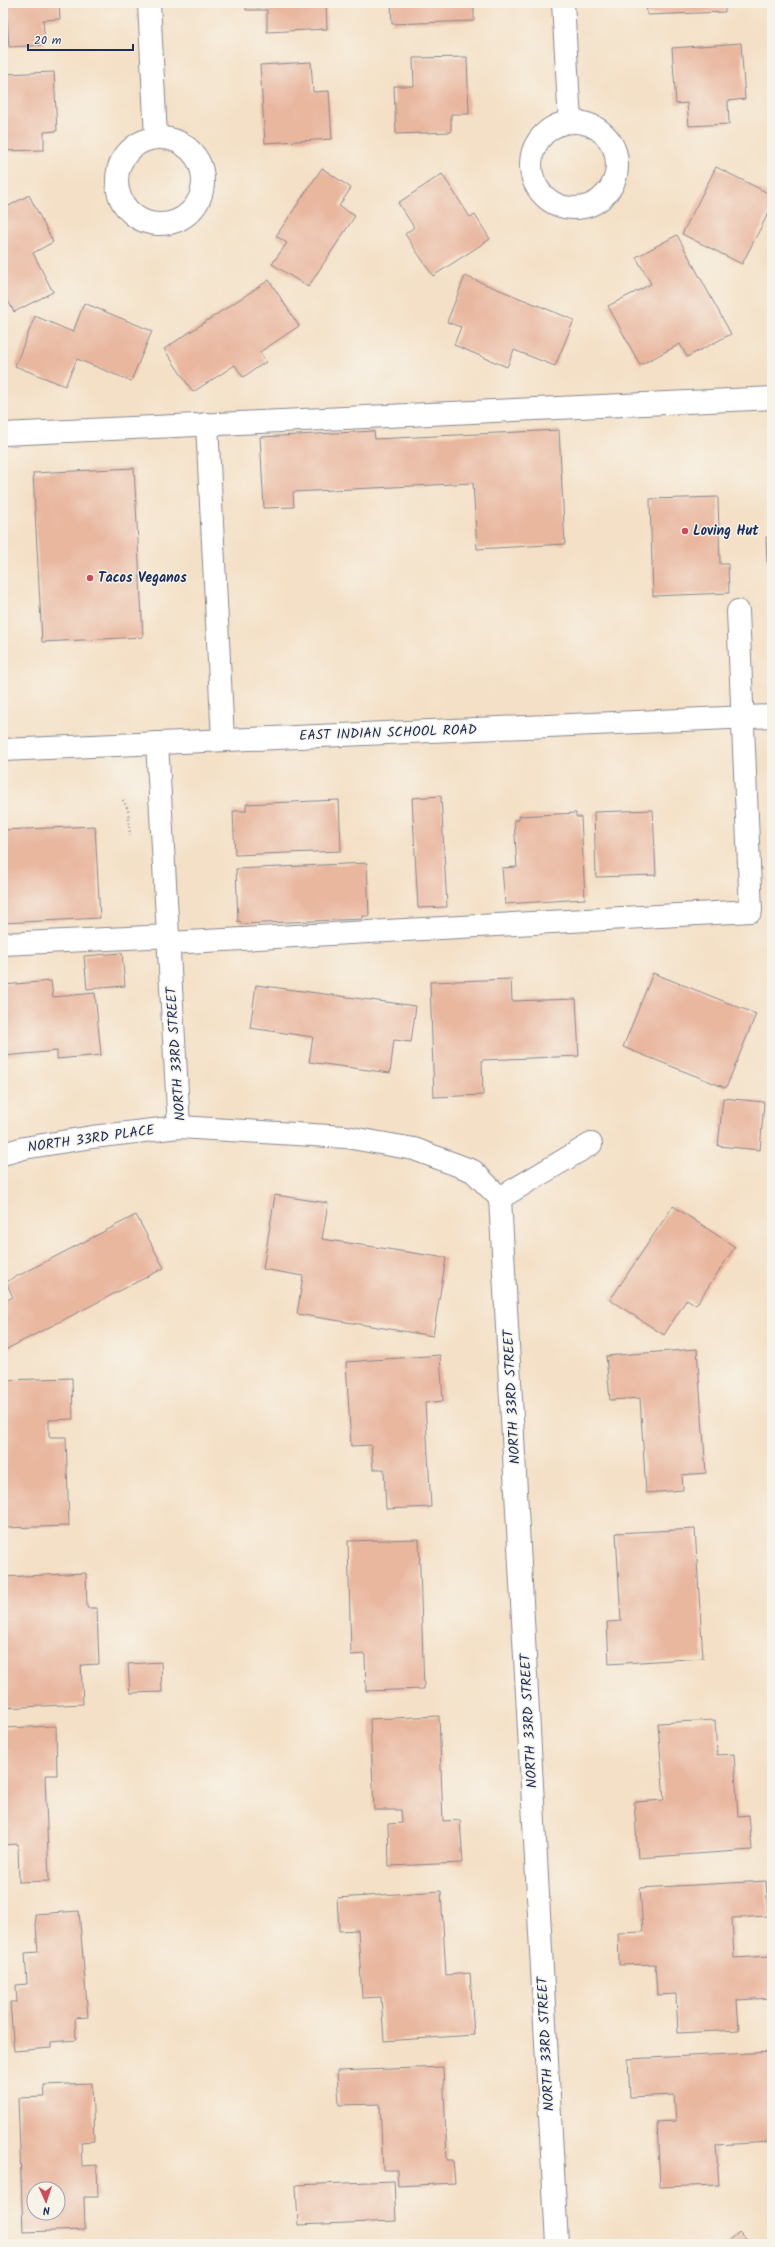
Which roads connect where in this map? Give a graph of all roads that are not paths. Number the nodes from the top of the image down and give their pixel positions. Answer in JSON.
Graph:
{"nodes":[{"id":1,"x":149,"y":3,"type":"edge"},
{"id":2,"x":564,"y":3,"type":"edge"},
{"id":3,"x":570,"y":122,"type":"dead end"},
{"id":4,"x":156,"y":138,"type":"dead end"},
{"id":5,"x":772,"y":398,"type":"edge"},
{"id":6,"x":207,"y":424,"type":"junction"},
{"id":7,"x":3,"y":434,"type":"edge"},
{"id":8,"x":738,"y":611,"type":"dead end"},
{"id":9,"x":772,"y":716,"type":"edge"},
{"id":10,"x":743,"y":717,"type":"junction"},
{"id":11,"x":223,"y":740,"type":"junction"},
{"id":12,"x":157,"y":743,"type":"junction"},
{"id":13,"x":3,"y":750,"type":"edge"},
{"id":14,"x":169,"y":940,"type":"junction"},
{"id":15,"x":3,"y":944,"type":"edge"},
{"id":16,"x":179,"y":1127,"type":"junction"},
{"id":17,"x":591,"y":1144,"type":"dead end"},
{"id":18,"x":3,"y":1154,"type":"edge"},
{"id":19,"x":500,"y":1198,"type":"junction"},
{"id":20,"x":557,"y":2244,"type":"edge"}],
"edges":[{"from":1,"to":4,"type":"street"},
{"from":2,"to":3,"type":"street"},
{"from":5,"to":6,"type":"street"},
{"from":6,"to":7,"type":"street"},
{"from":6,"to":11,"type":"street"},
{"from":8,"to":10,"type":"street"},
{"from":9,"to":10,"type":"street","name":"EAST INDIAN SCHOOL ROAD"},
{"from":10,"to":11,"type":"street","name":"EAST INDIAN SCHOOL ROAD"},
{"from":10,"to":14,"type":"street"},
{"from":11,"to":12,"type":"street","name":"EAST INDIAN SCHOOL ROAD"},
{"from":12,"to":13,"type":"street","name":"EAST INDIAN SCHOOL ROAD"},
{"from":12,"to":14,"type":"street","name":"NORTH 33RD STREET"},
{"from":14,"to":15,"type":"street"},
{"from":14,"to":16,"type":"street","name":"NORTH 33RD STREET"},
{"from":16,"to":18,"type":"street","name":"NORTH 33RD PLACE"},
{"from":16,"to":19,"type":"street","name":"NORTH 33RD STREET"},
{"from":17,"to":19,"type":"street"},
{"from":19,"to":20,"type":"street","name":"NORTH 33RD STREET"}]}
